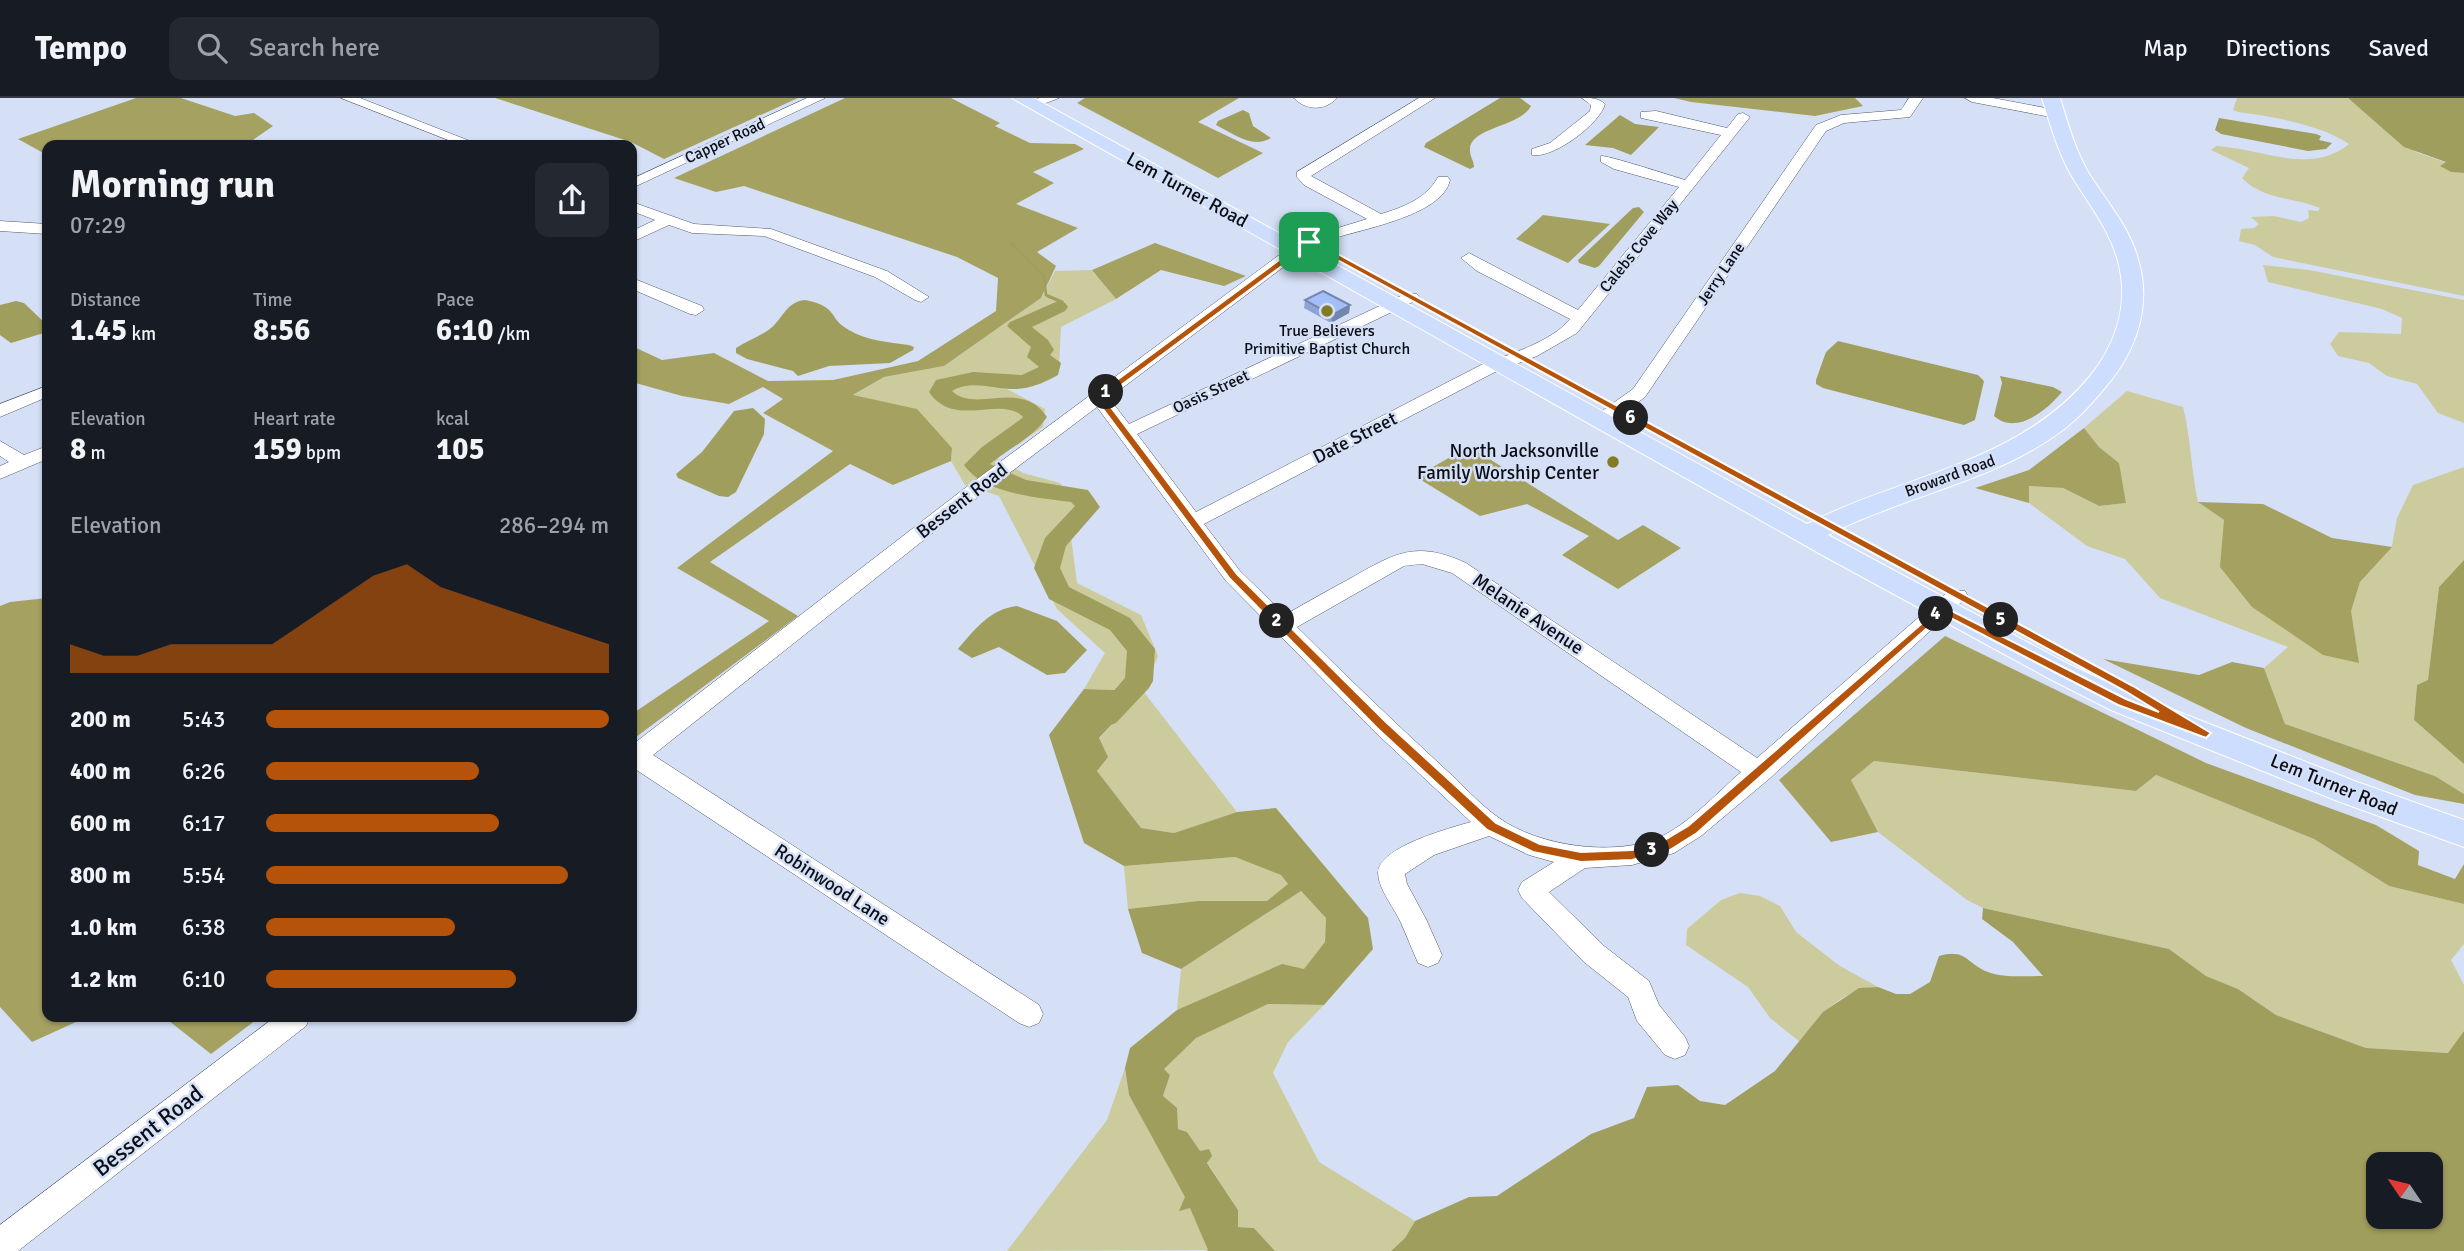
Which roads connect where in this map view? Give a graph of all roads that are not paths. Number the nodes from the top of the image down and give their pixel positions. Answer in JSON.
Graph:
{"nodes":[{"id":1,"x":348,"y":98,"type":"edge"},
{"id":2,"x":818,"y":98,"type":"edge"},
{"id":3,"x":1301,"y":98,"type":"edge"},
{"id":4,"x":1330,"y":98,"type":"edge"},
{"id":5,"x":1428,"y":98,"type":"edge"},
{"id":6,"x":1589,"y":98,"type":"edge"},
{"id":7,"x":1916,"y":98,"type":"edge"},
{"id":8,"x":1972,"y":98,"type":"edge"},
{"id":9,"x":1040,"y":100,"type":"edge"},
{"id":10,"x":2053,"y":106,"type":"edge"},
{"id":11,"x":1646,"y":115,"type":"dead end"},
{"id":12,"x":1743,"y":117,"type":"dead end"},
{"id":13,"x":1730,"y":133,"type":"junction"},
{"id":14,"x":460,"y":140,"type":"edge"},
{"id":15,"x":1537,"y":152,"type":"dead end"},
{"id":16,"x":1606,"y":159,"type":"dead end"},
{"id":17,"x":1443,"y":180,"type":"dead end"},
{"id":18,"x":637,"y":182,"type":"edge"},
{"id":19,"x":1688,"y":185,"type":"junction"},
{"id":20,"x":637,"y":208,"type":"edge"},
{"id":21,"x":668,"y":219,"type":"junction"},
{"id":22,"x":1374,"y":223,"type":"junction"},
{"id":23,"x":0,"y":226,"type":"edge"},
{"id":24,"x":42,"y":229,"type":"edge"},
{"id":25,"x":637,"y":234,"type":"edge"},
{"id":26,"x":1309,"y":247,"type":"junction"},
{"id":27,"x":1469,"y":258,"type":"dead end"},
{"id":28,"x":637,"y":285,"type":"edge"},
{"id":29,"x":921,"y":297,"type":"dead end"},
{"id":30,"x":1403,"y":302,"type":"junction"},
{"id":31,"x":696,"y":310,"type":"dead end"},
{"id":32,"x":1580,"y":318,"type":"junction"},
{"id":33,"x":1509,"y":360,"type":"junction"},
{"id":34,"x":42,"y":393,"type":"edge"},
{"id":35,"x":1099,"y":397,"type":"junction"},
{"id":36,"x":0,"y":411,"type":"edge"},
{"id":37,"x":1609,"y":415,"type":"junction"},
{"id":38,"x":1125,"y":433,"type":"junction"},
{"id":39,"x":0,"y":447,"type":"edge"},
{"id":40,"x":42,"y":454,"type":"edge"},
{"id":41,"x":23,"y":463,"type":"junction"},
{"id":42,"x":1009,"y":465,"type":"joint"},
{"id":43,"x":0,"y":473,"type":"edge"},
{"id":44,"x":976,"y":489,"type":"joint"},
{"id":45,"x":1192,"y":522,"type":"junction"},
{"id":46,"x":1816,"y":529,"type":"junction"},
{"id":47,"x":1949,"y":603,"type":"junction"},
{"id":48,"x":1282,"y":626,"type":"junction"},
{"id":49,"x":637,"y":755,"type":"edge"},
{"id":50,"x":637,"y":759,"type":"edge"},
{"id":51,"x":1760,"y":772,"type":"junction"},
{"id":52,"x":1492,"y":827,"type":"junction"},
{"id":53,"x":2453,"y":831,"type":"edge"},
{"id":54,"x":1581,"y":857,"type":"junction"},
{"id":55,"x":1428,"y":955,"type":"dead end"},
{"id":56,"x":1029,"y":1014,"type":"dead end"},
{"id":57,"x":290,"y":1022,"type":"edge"},
{"id":58,"x":1675,"y":1046,"type":"dead end"},
{"id":59,"x":0,"y":1245,"type":"edge"}],
"edges":[{"from":1,"to":14,"type":"street"},
{"from":2,"to":18,"type":"street","name":"Capper Road"},
{"from":3,"to":4,"type":"street"},
{"from":5,"to":22,"type":"street"},
{"from":6,"to":15,"type":"street"},
{"from":7,"to":37,"type":"street","name":"Jerry Lane"},
{"from":8,"to":10,"type":"street"},
{"from":9,"to":26,"type":"main road","name":"Lem Turner Road"},
{"from":10,"to":46,"type":"main road","name":"Broward Road"},
{"from":11,"to":13,"type":"street"},
{"from":12,"to":13,"type":"street","name":"Calebs Cove Way"},
{"from":13,"to":19,"type":"street","name":"Calebs Cove Way"},
{"from":16,"to":19,"type":"street"},
{"from":17,"to":22,"type":"street","name":"Bessent Road"},
{"from":19,"to":32,"type":"street","name":"Calebs Cove Way"},
{"from":20,"to":21,"type":"street"},
{"from":21,"to":25,"type":"street"},
{"from":21,"to":29,"type":"street"},
{"from":22,"to":26,"type":"street","name":"Bessent Road"},
{"from":23,"to":24,"type":"street"},
{"from":26,"to":30,"type":"main road","name":"Lem Turner Road"},
{"from":26,"to":35,"type":"street","name":"Bessent Road"},
{"from":27,"to":32,"type":"street"},
{"from":28,"to":31,"type":"street"},
{"from":30,"to":33,"type":"main road","name":"Lem Turner Road"},
{"from":30,"to":38,"type":"street","name":"Oasis Street"},
{"from":32,"to":33,"type":"street","name":"Calebs Cove Way"},
{"from":33,"to":37,"type":"main road","name":"Lem Turner Road"},
{"from":33,"to":45,"type":"street","name":"Date Street"},
{"from":34,"to":36,"type":"street"},
{"from":35,"to":38,"type":"street"},
{"from":35,"to":42,"type":"street","name":"Bessent Road"},
{"from":37,"to":46,"type":"main road","name":"Lem Turner Road"},
{"from":38,"to":45,"type":"street"},
{"from":39,"to":41,"type":"street"},
{"from":40,"to":41,"type":"street"},
{"from":41,"to":43,"type":"street"},
{"from":42,"to":44,"type":"street","name":"Bessent Road"},
{"from":44,"to":49,"type":"street","name":"Bessent Road"},
{"from":45,"to":48,"type":"street"},
{"from":46,"to":47,"type":"main road","name":"Lem Turner Road"},
{"from":47,"to":51,"type":"street"},
{"from":47,"to":53,"type":"main road","name":"Lem Turner Road"},
{"from":48,"to":51,"type":"street","name":"Melanie Avenue"},
{"from":48,"to":52,"type":"street"},
{"from":50,"to":56,"type":"street","name":"Robinwood Lane"},
{"from":51,"to":54,"type":"street"},
{"from":52,"to":54,"type":"street"},
{"from":52,"to":55,"type":"street"},
{"from":54,"to":58,"type":"street"},
{"from":57,"to":59,"type":"street","name":"Bessent Road"}]}
